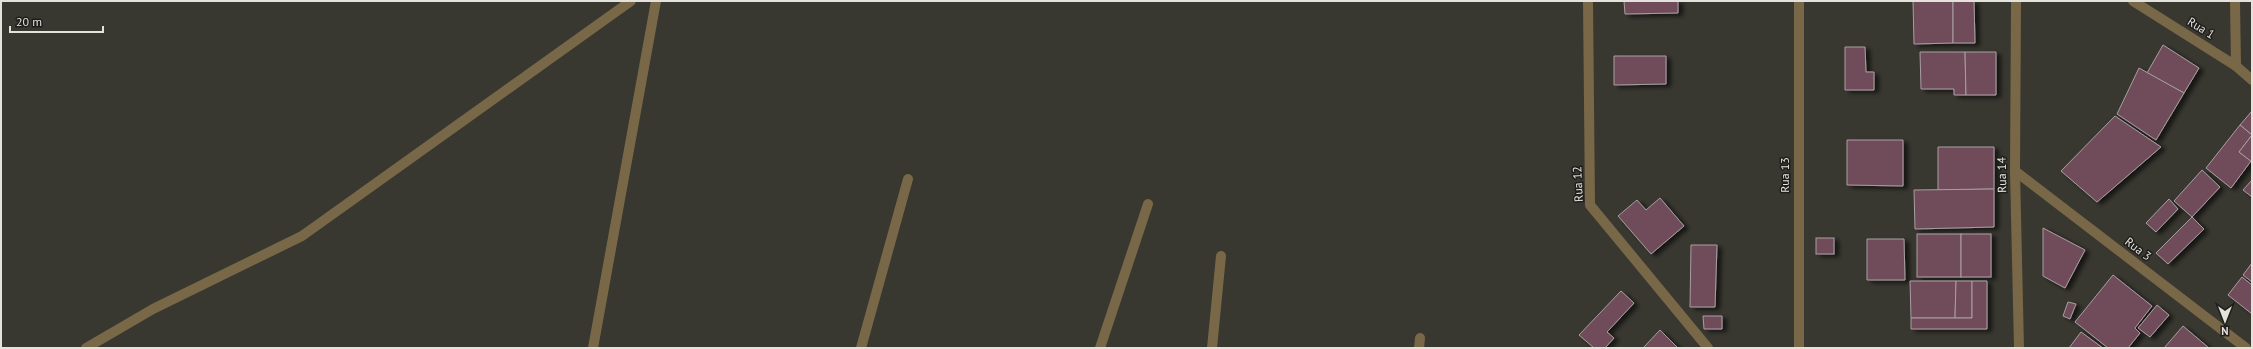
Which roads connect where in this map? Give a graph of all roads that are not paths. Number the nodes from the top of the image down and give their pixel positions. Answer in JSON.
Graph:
{"nodes":[{"id":1,"x":631,"y":1,"type":"edge"},
{"id":2,"x":656,"y":1,"type":"edge"},
{"id":3,"x":1588,"y":1,"type":"edge"},
{"id":4,"x":1799,"y":1,"type":"edge"},
{"id":5,"x":2016,"y":1,"type":"edge"},
{"id":6,"x":2134,"y":1,"type":"edge"},
{"id":7,"x":2235,"y":1,"type":"edge"},
{"id":8,"x":2236,"y":66,"type":"junction"},
{"id":9,"x":2252,"y":80,"type":"edge"},
{"id":10,"x":2015,"y":170,"type":"junction"},
{"id":11,"x":908,"y":179,"type":"dead end"},
{"id":12,"x":1148,"y":204,"type":"dead end"},
{"id":13,"x":1221,"y":256,"type":"dead end"},
{"id":14,"x":86,"y":348,"type":"edge"},
{"id":15,"x":593,"y":348,"type":"edge"},
{"id":16,"x":861,"y":348,"type":"edge"},
{"id":17,"x":1100,"y":348,"type":"edge"},
{"id":18,"x":1212,"y":348,"type":"edge"},
{"id":19,"x":1708,"y":348,"type":"edge"},
{"id":20,"x":1799,"y":348,"type":"edge"},
{"id":21,"x":2019,"y":348,"type":"edge"},
{"id":22,"x":2246,"y":348,"type":"edge"}],
"edges":[{"from":1,"to":14,"type":"street"},
{"from":2,"to":15,"type":"street"},
{"from":3,"to":19,"type":"street","name":"Rua 12"},
{"from":4,"to":20,"type":"street","name":"Rua 13"},
{"from":5,"to":10,"type":"street","name":"Rua 14"},
{"from":6,"to":8,"type":"street","name":"Rua 1"},
{"from":7,"to":8,"type":"street"},
{"from":8,"to":9,"type":"street","name":"Rua 1"},
{"from":10,"to":21,"type":"street","name":"Rua 14"},
{"from":10,"to":22,"type":"street","name":"Rua 3"},
{"from":11,"to":16,"type":"street"},
{"from":12,"to":17,"type":"street"},
{"from":13,"to":18,"type":"street"}]}
